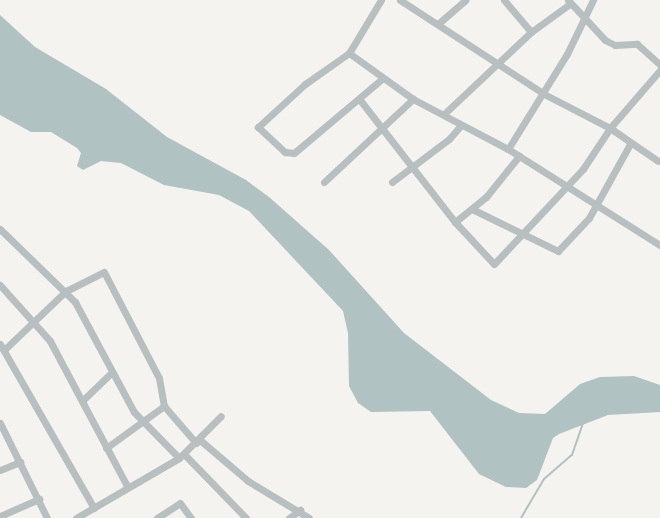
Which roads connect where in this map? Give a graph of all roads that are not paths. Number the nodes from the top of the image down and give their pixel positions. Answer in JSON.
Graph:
{"nodes":[{"id":1,"x":381,"y":0,"type":"edge"},
{"id":2,"x":400,"y":0,"type":"edge"},
{"id":3,"x":465,"y":0,"type":"edge"},
{"id":4,"x":504,"y":0,"type":"edge"},
{"id":5,"x":593,"y":0,"type":"edge"},
{"id":6,"x":570,"y":1,"type":"edge"},
{"id":7,"x":584,"y":19,"type":"junction"},
{"id":8,"x":439,"y":23,"type":"junction"},
{"id":9,"x":531,"y":32,"type":"junction"},
{"id":10,"x":349,"y":53,"type":"junction"},
{"id":11,"x":497,"y":62,"type":"junction"},
{"id":12,"x":660,"y":65,"type":"edge"},
{"id":13,"x":660,"y":70,"type":"edge"},
{"id":14,"x":382,"y":79,"type":"junction"},
{"id":15,"x":544,"y":94,"type":"junction"},
{"id":16,"x":413,"y":99,"type":"junction"},
{"id":17,"x":360,"y":100,"type":"junction"},
{"id":18,"x":444,"y":114,"type":"junction"},
{"id":19,"x":461,"y":125,"type":"junction"},
{"id":20,"x":610,"y":128,"type":"junction"},
{"id":21,"x":383,"y":131,"type":"junction"},
{"id":22,"x":630,"y":144,"type":"junction"},
{"id":23,"x":508,"y":150,"type":"junction"},
{"id":24,"x":519,"y":156,"type":"junction"},
{"id":25,"x":658,"y":161,"type":"dead end"},
{"id":26,"x":412,"y":169,"type":"junction"},
{"id":27,"x":324,"y":182,"type":"dead end"},
{"id":28,"x":392,"y":182,"type":"dead end"},
{"id":29,"x":568,"y":187,"type":"junction"},
{"id":30,"x":598,"y":204,"type":"junction"},
{"id":31,"x":472,"y":210,"type":"junction"},
{"id":32,"x":455,"y":222,"type":"junction"},
{"id":33,"x":0,"y":229,"type":"edge"},
{"id":34,"x":524,"y":235,"type":"junction"},
{"id":35,"x":660,"y":245,"type":"edge"},
{"id":36,"x":0,"y":285,"type":"edge"},
{"id":37,"x":66,"y":291,"type":"junction"},
{"id":38,"x":35,"y":321,"type":"junction"},
{"id":39,"x":3,"y":347,"type":"edge"},
{"id":40,"x":112,"y":372,"type":"junction"},
{"id":41,"x":83,"y":400,"type":"junction"},
{"id":42,"x":164,"y":406,"type":"junction"},
{"id":43,"x":221,"y":416,"type":"dead end"},
{"id":44,"x":144,"y":420,"type":"junction"},
{"id":45,"x":0,"y":424,"type":"edge"},
{"id":46,"x":198,"y":441,"type":"junction"},
{"id":47,"x":106,"y":448,"type":"junction"},
{"id":48,"x":182,"y":456,"type":"junction"},
{"id":49,"x":20,"y":462,"type":"junction"},
{"id":50,"x":0,"y":470,"type":"edge"},
{"id":51,"x":127,"y":486,"type":"junction"},
{"id":52,"x":39,"y":499,"type":"junction"},
{"id":53,"x":94,"y":508,"type":"junction"},
{"id":54,"x":300,"y":510,"type":"junction"},
{"id":55,"x":0,"y":516,"type":"edge"},
{"id":56,"x":47,"y":518,"type":"edge"},
{"id":57,"x":76,"y":518,"type":"edge"},
{"id":58,"x":158,"y":518,"type":"edge"},
{"id":59,"x":191,"y":518,"type":"edge"},
{"id":60,"x":246,"y":518,"type":"edge"},
{"id":61,"x":289,"y":518,"type":"edge"},
{"id":62,"x":309,"y":518,"type":"edge"}],
"edges":[{"from":1,"to":10,"type":"street"},
{"from":2,"to":8,"type":"street"},
{"from":3,"to":8,"type":"street"},
{"from":4,"to":9,"type":"street"},
{"from":5,"to":7,"type":"street"},
{"from":6,"to":7,"type":"street"},
{"from":6,"to":9,"type":"street"},
{"from":7,"to":12,"type":"street"},
{"from":7,"to":15,"type":"street"},
{"from":8,"to":11,"type":"street"},
{"from":9,"to":11,"type":"street"},
{"from":10,"to":14,"type":"street"},
{"from":10,"to":17,"type":"street"},
{"from":11,"to":15,"type":"street"},
{"from":11,"to":18,"type":"street"},
{"from":13,"to":20,"type":"street"},
{"from":14,"to":16,"type":"street"},
{"from":14,"to":17,"type":"street"},
{"from":15,"to":20,"type":"street"},
{"from":15,"to":23,"type":"street"},
{"from":16,"to":18,"type":"street"},
{"from":16,"to":21,"type":"street"},
{"from":17,"to":21,"type":"street"},
{"from":18,"to":19,"type":"street"},
{"from":19,"to":23,"type":"street"},
{"from":19,"to":26,"type":"street"},
{"from":20,"to":22,"type":"street"},
{"from":20,"to":29,"type":"street"},
{"from":21,"to":26,"type":"street"},
{"from":21,"to":27,"type":"street"},
{"from":22,"to":25,"type":"street"},
{"from":22,"to":30,"type":"street"},
{"from":23,"to":24,"type":"street"},
{"from":24,"to":29,"type":"street"},
{"from":24,"to":31,"type":"street"},
{"from":26,"to":28,"type":"street"},
{"from":26,"to":32,"type":"street"},
{"from":29,"to":30,"type":"street"},
{"from":29,"to":34,"type":"street"},
{"from":30,"to":34,"type":"street"},
{"from":30,"to":35,"type":"street"},
{"from":31,"to":32,"type":"street"},
{"from":31,"to":34,"type":"street"},
{"from":32,"to":34,"type":"street"},
{"from":33,"to":37,"type":"street"},
{"from":36,"to":38,"type":"street"},
{"from":37,"to":38,"type":"street"},
{"from":37,"to":40,"type":"street"},
{"from":37,"to":42,"type":"street"},
{"from":38,"to":39,"type":"street"},
{"from":38,"to":41,"type":"street"},
{"from":39,"to":53,"type":"street"},
{"from":40,"to":41,"type":"street"},
{"from":40,"to":44,"type":"street"},
{"from":41,"to":47,"type":"street"},
{"from":42,"to":44,"type":"street"},
{"from":42,"to":46,"type":"street"},
{"from":43,"to":46,"type":"street"},
{"from":44,"to":47,"type":"street"},
{"from":44,"to":48,"type":"street"},
{"from":45,"to":49,"type":"street"},
{"from":46,"to":48,"type":"street"},
{"from":46,"to":54,"type":"street"},
{"from":47,"to":51,"type":"street"},
{"from":48,"to":51,"type":"street"},
{"from":48,"to":60,"type":"street"},
{"from":49,"to":50,"type":"street"},
{"from":49,"to":52,"type":"street"},
{"from":51,"to":53,"type":"street"},
{"from":52,"to":55,"type":"street"},
{"from":52,"to":56,"type":"street"},
{"from":53,"to":57,"type":"street"},
{"from":54,"to":61,"type":"street"},
{"from":54,"to":62,"type":"street"},
{"from":58,"to":59,"type":"street"}]}
